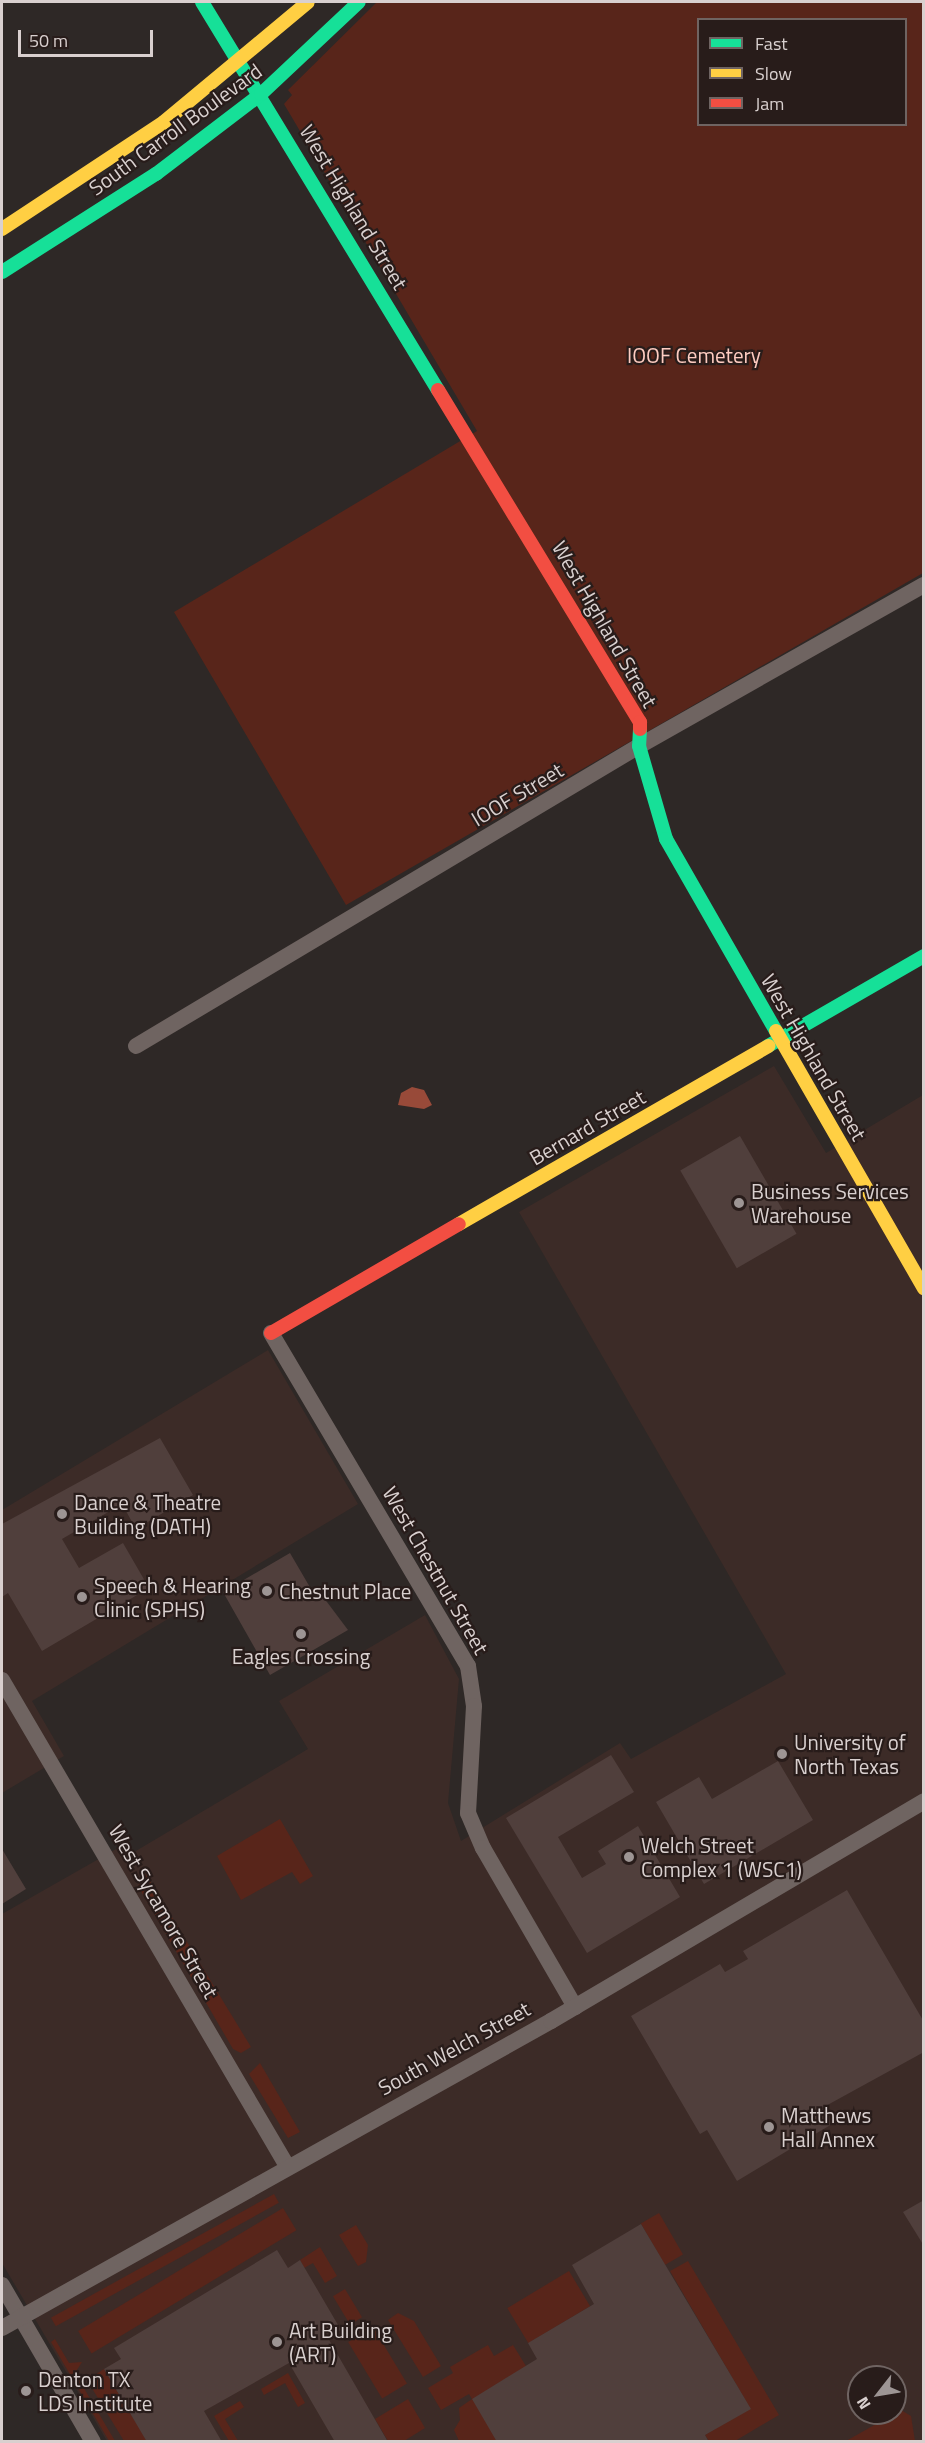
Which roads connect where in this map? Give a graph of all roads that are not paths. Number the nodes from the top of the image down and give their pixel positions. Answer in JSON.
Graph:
{"nodes":[{"id":1,"x":202,"y":2,"type":"edge"},
{"id":2,"x":308,"y":2,"type":"edge"},
{"id":3,"x":359,"y":2,"type":"edge"},
{"id":4,"x":239,"y":62,"type":"junction"},
{"id":5,"x":261,"y":94,"type":"junction"},
{"id":6,"x":2,"y":229,"type":"edge"},
{"id":7,"x":2,"y":272,"type":"edge"},
{"id":8,"x":924,"y":585,"type":"edge"},
{"id":9,"x":639,"y":746,"type":"junction"},
{"id":10,"x":924,"y":956,"type":"edge"},
{"id":11,"x":779,"y":1040,"type":"junction"},
{"id":12,"x":136,"y":1046,"type":"dead end"},
{"id":13,"x":924,"y":1288,"type":"edge"},
{"id":14,"x":271,"y":1333,"type":"joint"},
{"id":15,"x":2,"y":1680,"type":"edge"},
{"id":16,"x":924,"y":1801,"type":"edge"},
{"id":17,"x":574,"y":2007,"type":"junction"},
{"id":18,"x":287,"y":2166,"type":"junction"},
{"id":19,"x":2,"y":2285,"type":"edge"},
{"id":20,"x":20,"y":2318,"type":"junction"},
{"id":21,"x":2,"y":2328,"type":"edge"},
{"id":22,"x":93,"y":2442,"type":"edge"}],
"edges":[{"from":1,"to":4,"type":"street","name":"West Highland Street"},
{"from":2,"to":4,"type":"street","name":"South Carroll Boulevard"},
{"from":3,"to":5,"type":"street","name":"South Carroll Boulevard"},
{"from":4,"to":5,"type":"street","name":"West Highland Street"},
{"from":4,"to":6,"type":"street","name":"South Carroll Boulevard"},
{"from":5,"to":7,"type":"street","name":"South Carroll Boulevard"},
{"from":5,"to":9,"type":"street","name":"West Highland Street"},
{"from":8,"to":9,"type":"street","name":"IOOF Street"},
{"from":9,"to":11,"type":"street","name":"West Highland Street"},
{"from":9,"to":12,"type":"street","name":"IOOF Street"},
{"from":10,"to":11,"type":"street","name":"Bernard Street"},
{"from":11,"to":13,"type":"street","name":"West Highland Street"},
{"from":11,"to":14,"type":"street","name":"Bernard Street"},
{"from":14,"to":17,"type":"street","name":"West Chestnut Street"},
{"from":15,"to":18,"type":"street","name":"West Sycamore Street"},
{"from":16,"to":17,"type":"street","name":"South Welch Street"},
{"from":17,"to":18,"type":"street","name":"South Welch Street"},
{"from":18,"to":20,"type":"street","name":"South Welch Street"},
{"from":19,"to":20,"type":"street"},
{"from":20,"to":21,"type":"street","name":"South Welch Street"},
{"from":20,"to":22,"type":"street"}]}
